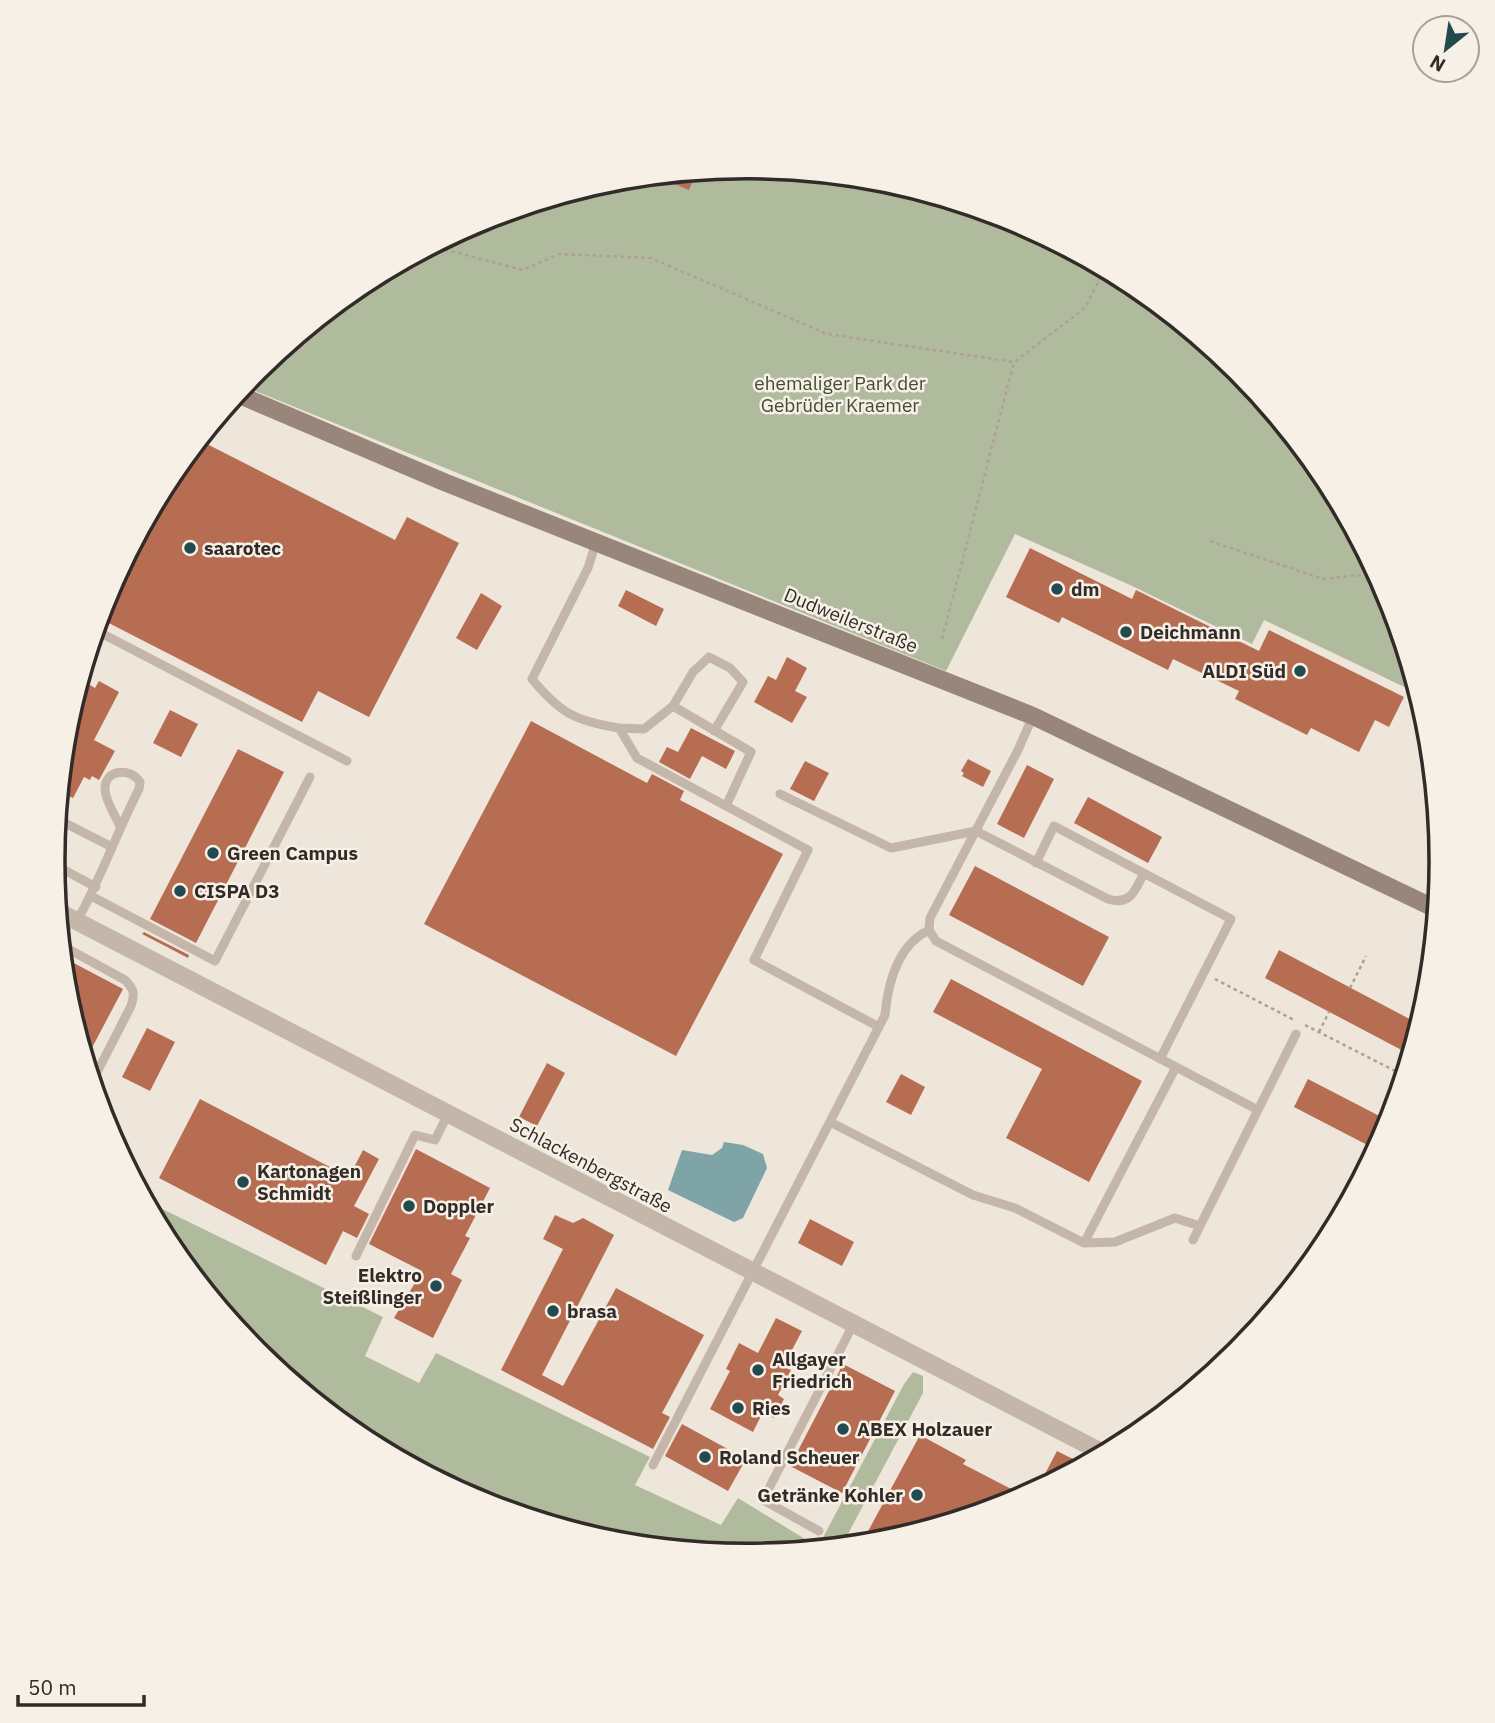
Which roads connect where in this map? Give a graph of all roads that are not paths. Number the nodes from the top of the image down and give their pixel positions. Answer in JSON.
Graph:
{"nodes":[{"id":1,"x":247,"y":398,"type":"edge"},
{"id":2,"x":596,"y":541,"type":"junction"},
{"id":3,"x":104,"y":635,"type":"edge"},
{"id":4,"x":673,"y":706,"type":"junction"},
{"id":5,"x":1033,"y":716,"type":"junction"},
{"id":6,"x":619,"y":727,"type":"junction"},
{"id":7,"x":714,"y":731,"type":"junction"},
{"id":8,"x":347,"y":761,"type":"dead end"},
{"id":9,"x":310,"y":777,"type":"dead end"},
{"id":10,"x":780,"y":794,"type":"dead end"},
{"id":11,"x":726,"y":806,"type":"junction"},
{"id":12,"x":66,"y":824,"type":"edge"},
{"id":13,"x":120,"y":826,"type":"junction"},
{"id":14,"x":976,"y":831,"type":"junction"},
{"id":15,"x":112,"y":847,"type":"junction"},
{"id":16,"x":1036,"y":863,"type":"junction"},
{"id":17,"x":65,"y":872,"type":"edge"},
{"id":18,"x":1144,"y":873,"type":"junction"},
{"id":19,"x":93,"y":891,"type":"junction"},
{"id":20,"x":1429,"y":906,"type":"edge"},
{"id":21,"x":69,"y":917,"type":"edge"},
{"id":22,"x":929,"y":930,"type":"junction"},
{"id":23,"x":71,"y":949,"type":"edge"},
{"id":24,"x":879,"y":1027,"type":"junction"},
{"id":25,"x":1296,"y":1034,"type":"dead end"},
{"id":26,"x":1160,"y":1059,"type":"junction"},
{"id":27,"x":1176,"y":1067,"type":"junction"},
{"id":28,"x":98,"y":1071,"type":"edge"},
{"id":29,"x":1258,"y":1111,"type":"junction"},
{"id":30,"x":448,"y":1114,"type":"junction"},
{"id":31,"x":830,"y":1122,"type":"junction"},
{"id":32,"x":1200,"y":1226,"type":"junction"},
{"id":33,"x":1193,"y":1240,"type":"dead end"},
{"id":34,"x":1084,"y":1243,"type":"junction"},
{"id":35,"x":356,"y":1256,"type":"dead end"},
{"id":36,"x":752,"y":1273,"type":"junction"},
{"id":37,"x":853,"y":1325,"type":"junction"},
{"id":38,"x":1095,"y":1449,"type":"edge"},
{"id":39,"x":653,"y":1465,"type":"dead end"},
{"id":40,"x":819,"y":1531,"type":"dead end"}],
"edges":[{"from":1,"to":2,"type":"main road","name":"Dudweilerstraße"},
{"from":2,"to":5,"type":"main road","name":"Dudweilerstraße"},
{"from":2,"to":6,"type":"lane"},
{"from":3,"to":8,"type":"lane"},
{"from":4,"to":6,"type":"lane"},
{"from":4,"to":7,"type":"lane"},
{"from":4,"to":7,"type":"lane"},
{"from":5,"to":14,"type":"lane"},
{"from":5,"to":20,"type":"main road","name":"Dudweilerstraße"},
{"from":6,"to":11,"type":"lane"},
{"from":7,"to":11,"type":"lane"},
{"from":9,"to":19,"type":"lane"},
{"from":10,"to":14,"type":"lane"},
{"from":11,"to":24,"type":"lane"},
{"from":12,"to":15,"type":"lane"},
{"from":13,"to":13,"type":"lane"},
{"from":13,"to":15,"type":"lane"},
{"from":14,"to":16,"type":"lane"},
{"from":14,"to":22,"type":"lane"},
{"from":15,"to":19,"type":"lane"},
{"from":16,"to":18,"type":"lane"},
{"from":16,"to":18,"type":"lane"},
{"from":17,"to":19,"type":"lane"},
{"from":18,"to":26,"type":"lane"},
{"from":19,"to":21,"type":"lane"},
{"from":21,"to":30,"type":"street","name":"Schlackenbergstraße"},
{"from":22,"to":24,"type":"lane"},
{"from":22,"to":26,"type":"lane"},
{"from":23,"to":28,"type":"lane"},
{"from":24,"to":31,"type":"lane"},
{"from":25,"to":29,"type":"lane"},
{"from":26,"to":27,"type":"lane"},
{"from":27,"to":29,"type":"lane"},
{"from":27,"to":34,"type":"lane"},
{"from":29,"to":32,"type":"lane"},
{"from":30,"to":35,"type":"lane"},
{"from":30,"to":36,"type":"street","name":"Schlackenbergstraße"},
{"from":31,"to":34,"type":"lane"},
{"from":31,"to":36,"type":"lane"},
{"from":32,"to":33,"type":"lane"},
{"from":32,"to":34,"type":"lane"},
{"from":36,"to":37,"type":"street","name":"Schlackenbergstraße"},
{"from":36,"to":39,"type":"lane"},
{"from":37,"to":38,"type":"street","name":"Schlackenbergstraße"},
{"from":37,"to":40,"type":"lane"}]}
